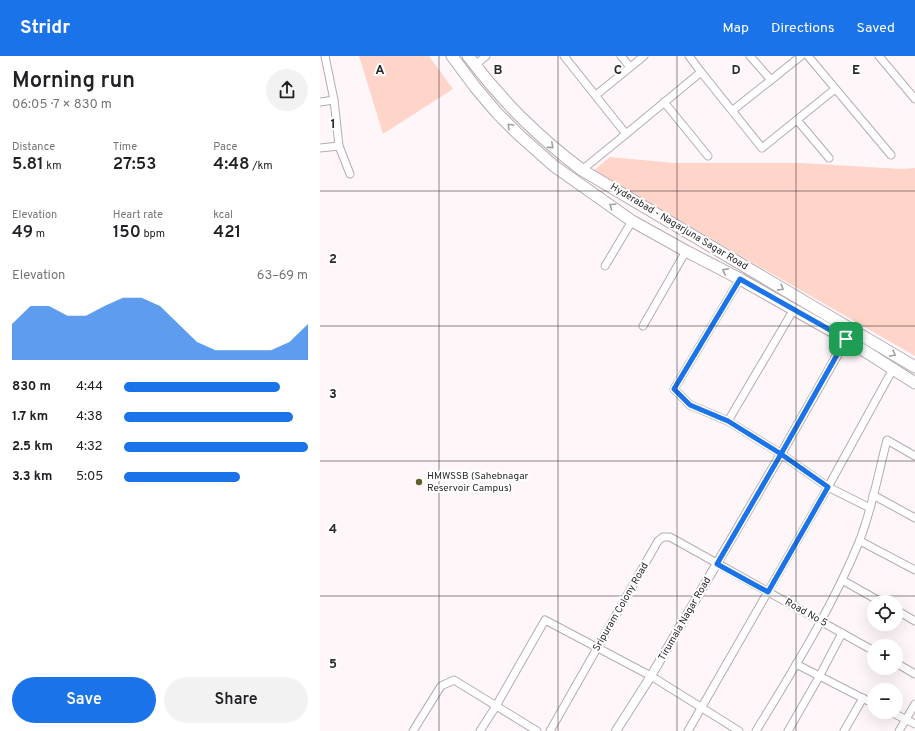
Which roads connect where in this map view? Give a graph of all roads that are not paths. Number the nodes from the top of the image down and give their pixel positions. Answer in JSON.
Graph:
{"nodes":[{"id":1,"x":325,"y":56,"type":"edge"},
{"id":2,"x":452,"y":56,"type":"edge"},
{"id":3,"x":486,"y":56,"type":"edge"},
{"id":4,"x":564,"y":56,"type":"edge"},
{"id":5,"x":621,"y":56,"type":"edge"},
{"id":6,"x":644,"y":56,"type":"edge"},
{"id":7,"x":689,"y":56,"type":"edge"},
{"id":8,"x":750,"y":56,"type":"edge"},
{"id":9,"x":801,"y":56,"type":"edge"},
{"id":10,"x":808,"y":56,"type":"edge"},
{"id":11,"x":884,"y":57,"type":"edge"},
{"id":12,"x":471,"y":60,"type":"edge"},
{"id":13,"x":630,"y":67,"type":"junction"},
{"id":14,"x":702,"y":72,"type":"junction"},
{"id":15,"x":771,"y":80,"type":"junction"},
{"id":16,"x":835,"y":89,"type":"junction"},
{"id":17,"x":596,"y":96,"type":"junction"},
{"id":18,"x":914,"y":97,"type":"edge"},
{"id":19,"x":334,"y":100,"type":"junction"},
{"id":20,"x":320,"y":102,"type":"edge"},
{"id":21,"x":664,"y":102,"type":"junction"},
{"id":22,"x":733,"y":110,"type":"junction"},
{"id":23,"x":797,"y":120,"type":"junction"},
{"id":24,"x":626,"y":134,"type":"junction"},
{"id":25,"x":339,"y":146,"type":"junction"},
{"id":26,"x":320,"y":148,"type":"edge"},
{"id":27,"x":891,"y":155,"type":"dead end"},
{"id":28,"x":708,"y":156,"type":"dead end"},
{"id":29,"x":829,"y":158,"type":"dead end"},
{"id":30,"x":582,"y":170,"type":"junction"},
{"id":31,"x":350,"y":174,"type":"dead end"},
{"id":32,"x":632,"y":221,"type":"junction"},
{"id":33,"x":686,"y":251,"type":"junction"},
{"id":34,"x":605,"y":266,"type":"dead end"},
{"id":35,"x":740,"y":279,"type":"junction"},
{"id":36,"x":794,"y":309,"type":"junction"},
{"id":37,"x":643,"y":326,"type":"dead end"},
{"id":38,"x":848,"y":334,"type":"junction"},
{"id":39,"x":915,"y":367,"type":"edge"},
{"id":40,"x":893,"y":369,"type":"junction"},
{"id":41,"x":915,"y":383,"type":"edge"},
{"id":42,"x":728,"y":421,"type":"junction"},
{"id":43,"x":781,"y":454,"type":"junction"},
{"id":44,"x":915,"y":456,"type":"edge"},
{"id":45,"x":828,"y":487,"type":"junction"},
{"id":46,"x":873,"y":495,"type":"junction"},
{"id":47,"x":870,"y":508,"type":"junction"},
{"id":48,"x":915,"y":518,"type":"edge"},
{"id":49,"x":860,"y":541,"type":"junction"},
{"id":50,"x":717,"y":564,"type":"junction"},
{"id":51,"x":915,"y":570,"type":"edge"},
{"id":52,"x":842,"y":580,"type":"junction"},
{"id":53,"x":768,"y":592,"type":"junction"},
{"id":54,"x":869,"y":595,"type":"edge"},
{"id":55,"x":903,"y":614,"type":"edge"},
{"id":56,"x":820,"y":621,"type":"junction"},
{"id":57,"x":915,"y":621,"type":"edge"},
{"id":58,"x":842,"y":633,"type":"junction"},
{"id":59,"x":867,"y":647,"type":"edge"},
{"id":60,"x":598,"y":648,"type":"junction"},
{"id":61,"x":796,"y":664,"type":"junction"},
{"id":62,"x":903,"y":667,"type":"edge"},
{"id":63,"x":915,"y":674,"type":"edge"},
{"id":64,"x":652,"y":676,"type":"junction"},
{"id":65,"x":819,"y":677,"type":"junction"},
{"id":66,"x":863,"y":698,"type":"junction"},
{"id":67,"x":867,"y":700,"type":"edge"},
{"id":68,"x":915,"y":704,"type":"edge"},
{"id":69,"x":496,"y":706,"type":"junction"},
{"id":70,"x":702,"y":708,"type":"junction"},
{"id":71,"x":903,"y":718,"type":"edge"},
{"id":72,"x":906,"y":719,"type":"junction"},
{"id":73,"x":915,"y":724,"type":"edge"},
{"id":74,"x":413,"y":731,"type":"edge"},
{"id":75,"x":480,"y":731,"type":"edge"},
{"id":76,"x":537,"y":731,"type":"edge"},
{"id":77,"x":550,"y":731,"type":"edge"},
{"id":78,"x":616,"y":731,"type":"edge"},
{"id":79,"x":688,"y":731,"type":"edge"},
{"id":80,"x":739,"y":731,"type":"edge"},
{"id":81,"x":756,"y":731,"type":"edge"},
{"id":82,"x":788,"y":731,"type":"edge"},
{"id":83,"x":844,"y":731,"type":"edge"},
{"id":84,"x":899,"y":731,"type":"edge"}],
"edges":[{"from":1,"to":19,"type":"street"},
{"from":32,"to":2,"type":"main road","name":"Hyderabad - Nagarjuna Sagar Road","one_way":true},
{"from":3,"to":12,"type":"street"},
{"from":4,"to":17,"type":"street"},
{"from":5,"to":13,"type":"street"},
{"from":6,"to":13,"type":"street"},
{"from":7,"to":14,"type":"street"},
{"from":8,"to":15,"type":"street"},
{"from":9,"to":15,"type":"street"},
{"from":10,"to":16,"type":"street"},
{"from":11,"to":18,"type":"street"},
{"from":12,"to":30,"type":"main road","name":"Hyderabad - Nagarjuna Sagar Road","one_way":true},
{"from":13,"to":17,"type":"street"},
{"from":14,"to":21,"type":"street"},
{"from":14,"to":22,"type":"street"},
{"from":15,"to":22,"type":"street"},
{"from":16,"to":23,"type":"street"},
{"from":16,"to":27,"type":"street"},
{"from":17,"to":24,"type":"street"},
{"from":19,"to":20,"type":"street"},
{"from":19,"to":25,"type":"street"},
{"from":21,"to":24,"type":"street"},
{"from":21,"to":28,"type":"street"},
{"from":22,"to":23,"type":"street"},
{"from":23,"to":29,"type":"street"},
{"from":24,"to":30,"type":"street"},
{"from":25,"to":26,"type":"street"},
{"from":25,"to":31,"type":"street"},
{"from":30,"to":38,"type":"main road","name":"Hyderabad - Nagarjuna Sagar Road","one_way":true},
{"from":32,"to":33,"type":"main road","name":"Hyderabad - Nagarjuna Sagar Road"},
{"from":32,"to":34,"type":"street"},
{"from":35,"to":33,"type":"main road","name":"Hyderabad - Nagarjuna Sagar Road","one_way":true},
{"from":33,"to":37,"type":"street"},
{"from":35,"to":36,"type":"main road","name":"Hyderabad - Nagarjuna Sagar Road"},
{"from":35,"to":42,"type":"street"},
{"from":36,"to":38,"type":"main road","name":"Hyderabad - Nagarjuna Sagar Road"},
{"from":36,"to":42,"type":"street"},
{"from":38,"to":39,"type":"main road","name":"Hyderabad - Nagarjuna Sagar Road","one_way":true},
{"from":38,"to":40,"type":"main road","name":"Hyderabad - Nagarjuna Sagar Road"},
{"from":38,"to":43,"type":"street","name":"Tirumala Nagar Road"},
{"from":40,"to":41,"type":"main road","name":"Hyderabad - Nagarjuna Sagar Road"},
{"from":40,"to":45,"type":"street"},
{"from":42,"to":43,"type":"street"},
{"from":43,"to":45,"type":"street"},
{"from":43,"to":50,"type":"street","name":"Tirumala Nagar Road"},
{"from":44,"to":46,"type":"street"},
{"from":45,"to":47,"type":"street"},
{"from":45,"to":53,"type":"street"},
{"from":46,"to":47,"type":"street"},
{"from":46,"to":48,"type":"street"},
{"from":47,"to":49,"type":"street"},
{"from":49,"to":51,"type":"street"},
{"from":49,"to":52,"type":"street"},
{"from":50,"to":53,"type":"street","name":"Road No 5"},
{"from":50,"to":60,"type":"street","name":"Sripuram Colony Road"},
{"from":50,"to":64,"type":"street","name":"Tirumala Nagar Road"},
{"from":52,"to":54,"type":"street"},
{"from":52,"to":56,"type":"street"},
{"from":53,"to":56,"type":"street","name":"Road No 5"},
{"from":53,"to":70,"type":"street"},
{"from":55,"to":57,"type":"street"},
{"from":56,"to":58,"type":"street","name":"Road No 5"},
{"from":56,"to":61,"type":"street"},
{"from":58,"to":59,"type":"street","name":"Road No 5"},
{"from":58,"to":65,"type":"street"},
{"from":60,"to":64,"type":"street"},
{"from":60,"to":69,"type":"street"},
{"from":60,"to":77,"type":"street","name":"Sripuram Colony Road"},
{"from":61,"to":65,"type":"street"},
{"from":61,"to":81,"type":"street"},
{"from":62,"to":63,"type":"street"},
{"from":64,"to":70,"type":"street"},
{"from":64,"to":78,"type":"street","name":"Tirumala Nagar Road"},
{"from":65,"to":66,"type":"street"},
{"from":65,"to":82,"type":"street"},
{"from":66,"to":67,"type":"street"},
{"from":66,"to":83,"type":"street"},
{"from":68,"to":72,"type":"street"},
{"from":69,"to":74,"type":"street"},
{"from":69,"to":75,"type":"street"},
{"from":69,"to":76,"type":"street"},
{"from":70,"to":79,"type":"street"},
{"from":70,"to":80,"type":"street"},
{"from":71,"to":72,"type":"street"},
{"from":72,"to":73,"type":"street"},
{"from":72,"to":84,"type":"street"}]}
